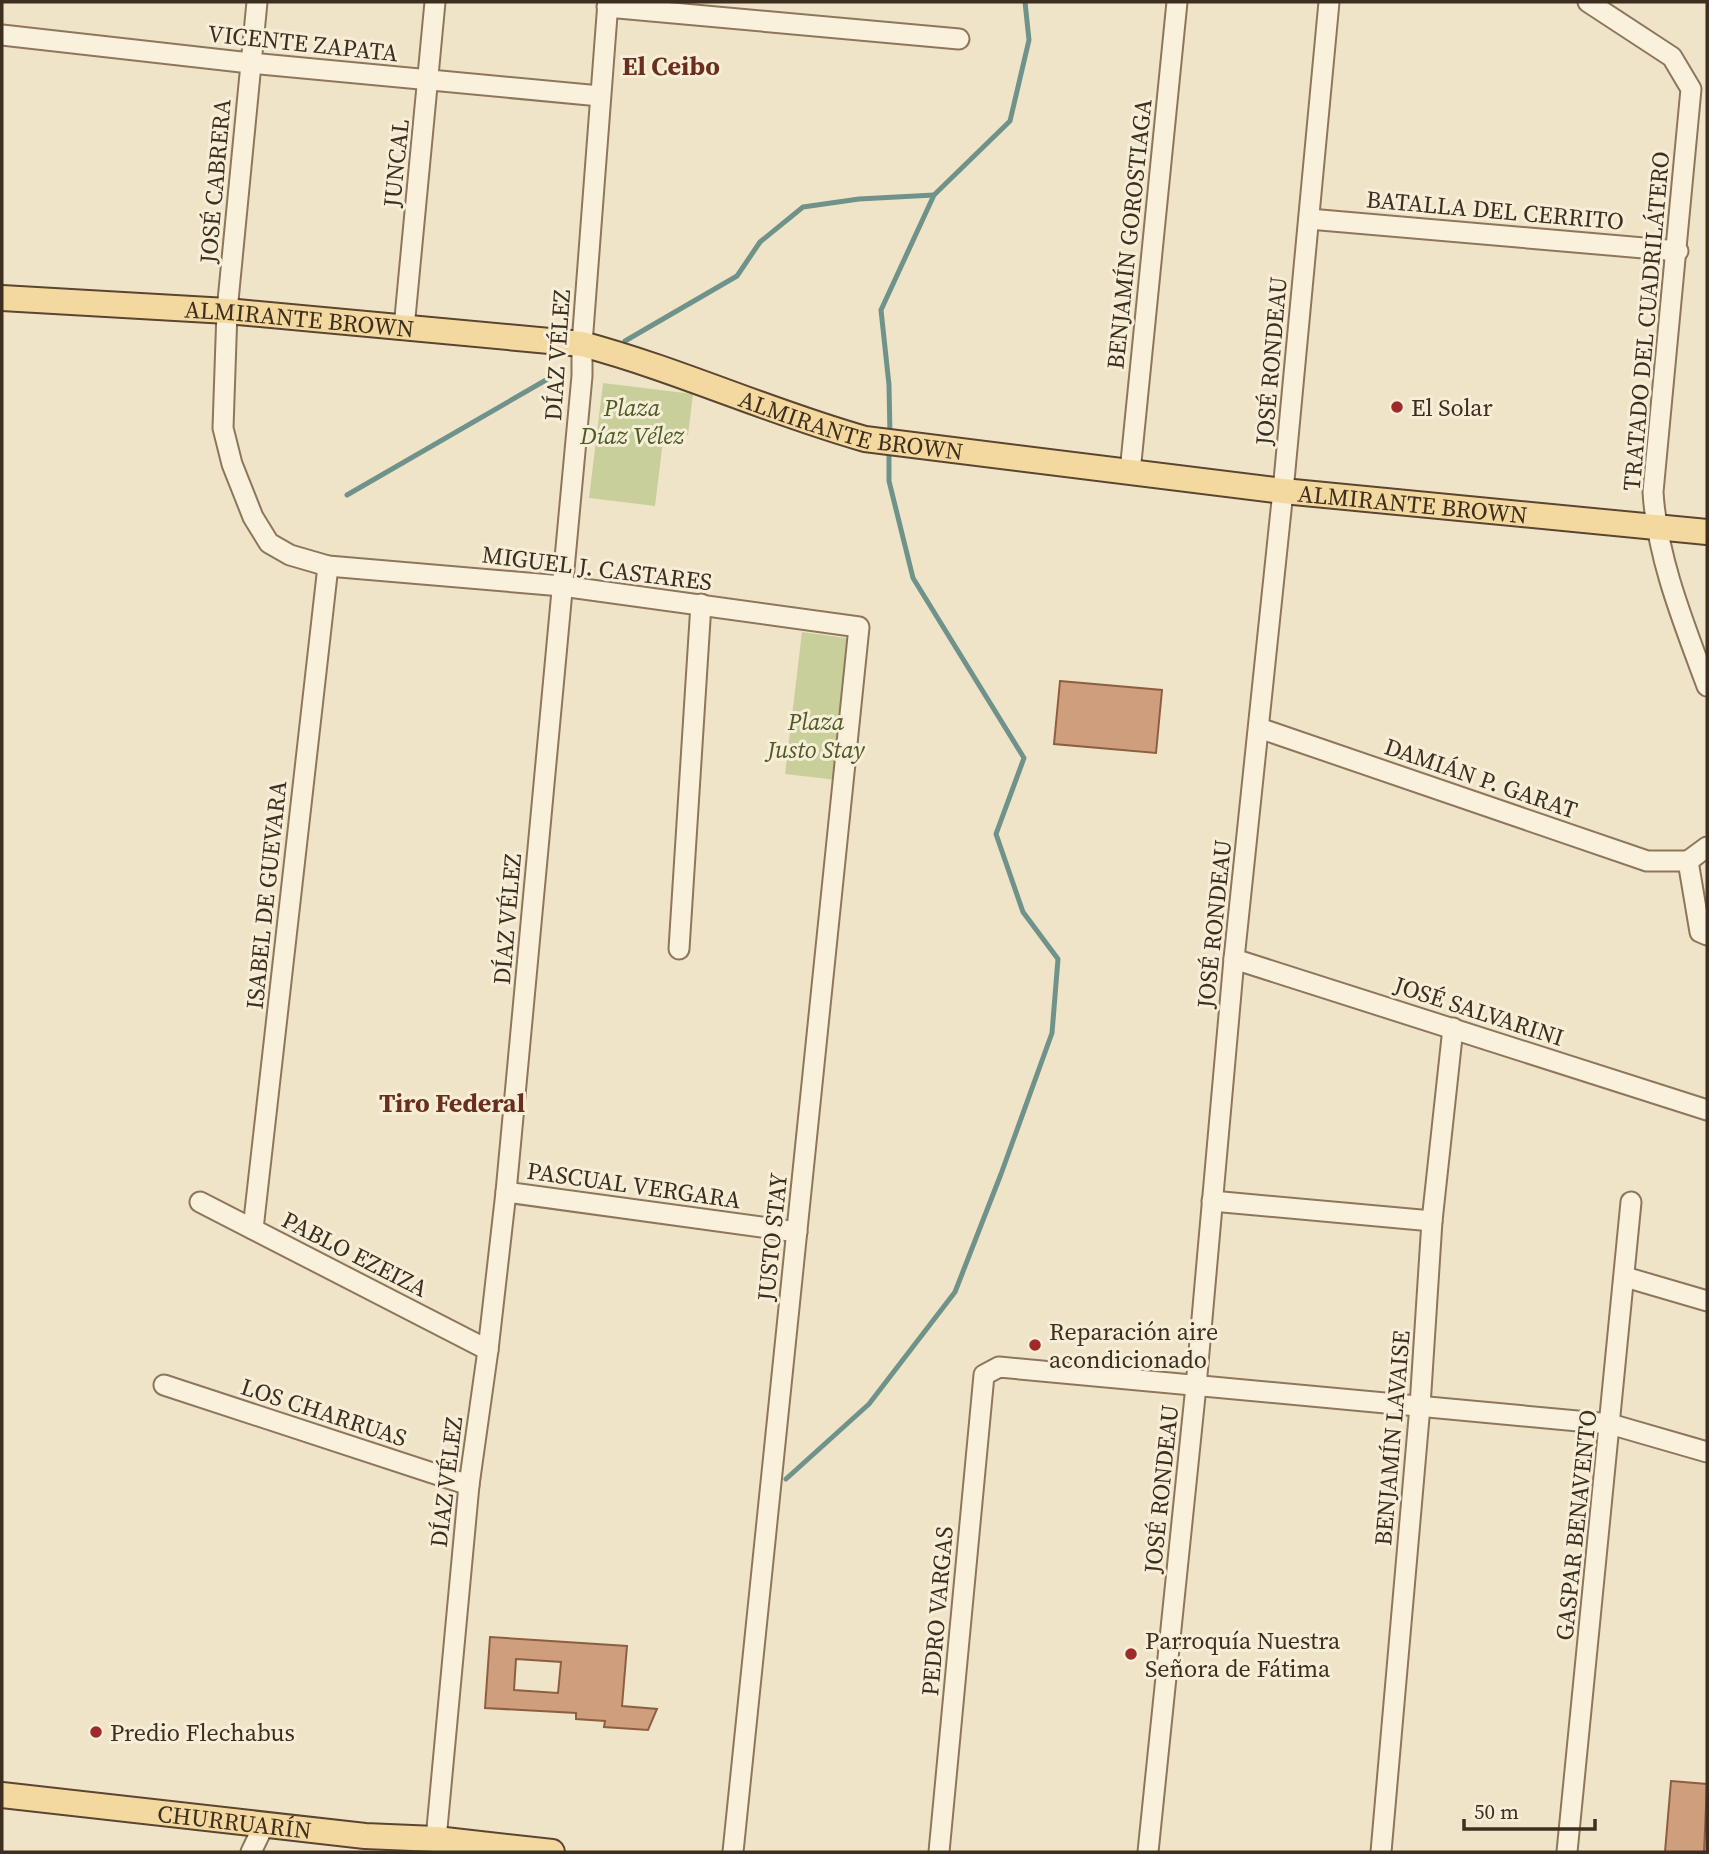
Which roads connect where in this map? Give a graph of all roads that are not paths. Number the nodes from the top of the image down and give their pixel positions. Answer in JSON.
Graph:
{"nodes":[{"id":1,"x":257,"y":2,"type":"edge"},
{"id":2,"x":435,"y":2,"type":"edge"},
{"id":3,"x":1177,"y":2,"type":"edge"},
{"id":4,"x":1329,"y":2,"type":"edge"},
{"id":5,"x":1588,"y":2,"type":"edge"},
{"id":6,"x":608,"y":4,"type":"edge"},
{"id":7,"x":2,"y":35,"type":"edge"},
{"id":8,"x":959,"y":39,"type":"dead end"},
{"id":9,"x":250,"y":63,"type":"junction"},
{"id":10,"x":429,"y":81,"type":"junction"},
{"id":11,"x":600,"y":96,"type":"junction"},
{"id":12,"x":1309,"y":219,"type":"junction"},
{"id":13,"x":1678,"y":251,"type":"junction"},
{"id":14,"x":2,"y":298,"type":"edge"},
{"id":15,"x":227,"y":311,"type":"junction"},
{"id":16,"x":404,"y":328,"type":"junction"},
{"id":17,"x":582,"y":344,"type":"junction"},
{"id":18,"x":1130,"y":472,"type":"junction"},
{"id":19,"x":1283,"y":491,"type":"junction"},
{"id":20,"x":1656,"y":527,"type":"junction"},
{"id":21,"x":1707,"y":532,"type":"edge"},
{"id":22,"x":328,"y":566,"type":"junction"},
{"id":23,"x":562,"y":586,"type":"junction"},
{"id":24,"x":701,"y":604,"type":"junction"},
{"id":25,"x":859,"y":627,"type":"joint"},
{"id":26,"x":1707,"y":686,"type":"edge"},
{"id":27,"x":1259,"y":728,"type":"junction"},
{"id":28,"x":1707,"y":847,"type":"edge"},
{"id":29,"x":1688,"y":861,"type":"junction"},
{"id":30,"x":1707,"y":934,"type":"edge"},
{"id":31,"x":679,"y":950,"type":"dead end"},
{"id":32,"x":1234,"y":960,"type":"junction"},
{"id":33,"x":1453,"y":1028,"type":"junction"},
{"id":34,"x":1707,"y":1110,"type":"edge"},
{"id":35,"x":506,"y":1192,"type":"junction"},
{"id":36,"x":1212,"y":1201,"type":"junction"},
{"id":37,"x":200,"y":1202,"type":"dead end"},
{"id":38,"x":1630,"y":1202,"type":"dead end"},
{"id":39,"x":1432,"y":1221,"type":"junction"},
{"id":40,"x":253,"y":1229,"type":"junction"},
{"id":41,"x":797,"y":1232,"type":"junction"},
{"id":42,"x":1625,"y":1278,"type":"junction"},
{"id":43,"x":1707,"y":1301,"type":"edge"},
{"id":44,"x":488,"y":1350,"type":"junction"},
{"id":45,"x":164,"y":1385,"type":"dead end"},
{"id":46,"x":1196,"y":1386,"type":"junction"},
{"id":47,"x":1420,"y":1406,"type":"junction"},
{"id":48,"x":1610,"y":1424,"type":"junction"},
{"id":49,"x":1707,"y":1452,"type":"edge"},
{"id":50,"x":469,"y":1485,"type":"junction"},
{"id":51,"x":2,"y":1796,"type":"edge"},
{"id":52,"x":264,"y":1825,"type":"junction"},
{"id":53,"x":436,"y":1839,"type":"junction"},
{"id":54,"x":363,"y":1844,"type":"edge"},
{"id":55,"x":251,"y":1852,"type":"edge"},
{"id":56,"x":552,"y":1852,"type":"edge"},
{"id":57,"x":733,"y":1852,"type":"edge"},
{"id":58,"x":939,"y":1852,"type":"edge"},
{"id":59,"x":1148,"y":1852,"type":"edge"},
{"id":60,"x":1381,"y":1852,"type":"edge"},
{"id":61,"x":1567,"y":1852,"type":"edge"}],
"edges":[{"from":1,"to":9,"type":"street","name":"JOSÉ CABRERA"},
{"from":2,"to":10,"type":"street","name":"JUNCAL"},
{"from":3,"to":18,"type":"street","name":"BENJAMÍN GOROSTIAGA"},
{"from":4,"to":12,"type":"street","name":"JOSÉ RONDEAU"},
{"from":5,"to":13,"type":"street","name":"TRATADO DEL CUADRILÁTERO"},
{"from":6,"to":8,"type":"street"},
{"from":6,"to":11,"type":"street","name":"DÍAZ VÉLEZ"},
{"from":7,"to":9,"type":"street","name":"VICENTE ZAPATA"},
{"from":9,"to":10,"type":"street","name":"VICENTE ZAPATA"},
{"from":9,"to":15,"type":"street","name":"JOSÉ CABRERA"},
{"from":10,"to":11,"type":"street","name":"VICENTE ZAPATA"},
{"from":10,"to":16,"type":"street","name":"JUNCAL"},
{"from":11,"to":17,"type":"street","name":"DÍAZ VÉLEZ"},
{"from":12,"to":13,"type":"street","name":"BATALLA DEL CERRITO"},
{"from":12,"to":19,"type":"street","name":"JOSÉ RONDEAU"},
{"from":13,"to":20,"type":"street","name":"TRATADO DEL CUADRILÁTERO"},
{"from":14,"to":15,"type":"main road","name":"ALMIRANTE BROWN"},
{"from":15,"to":16,"type":"main road","name":"ALMIRANTE BROWN"},
{"from":15,"to":22,"type":"street","name":"JOSÉ CABRERA"},
{"from":16,"to":17,"type":"main road","name":"ALMIRANTE BROWN"},
{"from":17,"to":18,"type":"main road","name":"ALMIRANTE BROWN"},
{"from":17,"to":23,"type":"street","name":"DÍAZ VÉLEZ"},
{"from":18,"to":19,"type":"main road","name":"ALMIRANTE BROWN"},
{"from":19,"to":20,"type":"main road","name":"ALMIRANTE BROWN"},
{"from":19,"to":27,"type":"street","name":"JOSÉ RONDEAU"},
{"from":20,"to":21,"type":"main road","name":"ALMIRANTE BROWN"},
{"from":20,"to":26,"type":"street","name":"TRATADO DEL CUADRILÁTERO"},
{"from":22,"to":23,"type":"street","name":"MIGUEL J. CASTARES"},
{"from":22,"to":40,"type":"street","name":"ISABEL DE GUEVARA"},
{"from":23,"to":24,"type":"street","name":"MIGUEL J. CASTARES"},
{"from":23,"to":35,"type":"street","name":"DÍAZ VÉLEZ"},
{"from":24,"to":25,"type":"street","name":"MIGUEL J. CASTARES"},
{"from":24,"to":31,"type":"street"},
{"from":25,"to":41,"type":"street","name":"JUSTO STAY"},
{"from":27,"to":29,"type":"street","name":"DAMIÁN P. GARAT"},
{"from":27,"to":32,"type":"street","name":"JOSÉ RONDEAU"},
{"from":28,"to":29,"type":"street"},
{"from":29,"to":30,"type":"street"},
{"from":32,"to":33,"type":"street","name":"JOSÉ SALVARINI"},
{"from":32,"to":36,"type":"street","name":"JOSÉ RONDEAU"},
{"from":33,"to":34,"type":"street","name":"JOSÉ SALVARINI"},
{"from":33,"to":39,"type":"street","name":"BENJAMÍN LAVAISE"},
{"from":35,"to":41,"type":"street","name":"PASCUAL VERGARA"},
{"from":35,"to":44,"type":"street","name":"DÍAZ VÉLEZ"},
{"from":36,"to":39,"type":"street"},
{"from":36,"to":46,"type":"street","name":"JOSÉ RONDEAU"},
{"from":37,"to":40,"type":"street","name":"PABLO EZEIZA"},
{"from":38,"to":42,"type":"street","name":"GASPAR BENAVENTO"},
{"from":39,"to":47,"type":"street","name":"BENJAMÍN LAVAISE"},
{"from":40,"to":44,"type":"street","name":"PABLO EZEIZA"},
{"from":41,"to":57,"type":"street","name":"JUSTO STAY"},
{"from":42,"to":43,"type":"street"},
{"from":42,"to":48,"type":"street","name":"GASPAR BENAVENTO"},
{"from":44,"to":50,"type":"street","name":"DÍAZ VÉLEZ"},
{"from":45,"to":50,"type":"street","name":"LOS CHARRUAS"},
{"from":46,"to":47,"type":"street"},
{"from":46,"to":58,"type":"street","name":"PEDRO VARGAS"},
{"from":46,"to":59,"type":"street","name":"JOSÉ RONDEAU"},
{"from":47,"to":48,"type":"street"},
{"from":47,"to":60,"type":"street","name":"BENJAMÍN LAVAISE"},
{"from":48,"to":49,"type":"street"},
{"from":48,"to":61,"type":"street","name":"GASPAR BENAVENTO"},
{"from":50,"to":53,"type":"street","name":"DÍAZ VÉLEZ"},
{"from":51,"to":52,"type":"main road","name":"CHURRUARÍN"},
{"from":52,"to":54,"type":"main road","name":"CHURRUARÍN"},
{"from":52,"to":55,"type":"street"},
{"from":53,"to":54,"type":"main road","name":"CHURRUARÍN"},
{"from":53,"to":56,"type":"main road","name":"CHURRUARÍN"}]}
